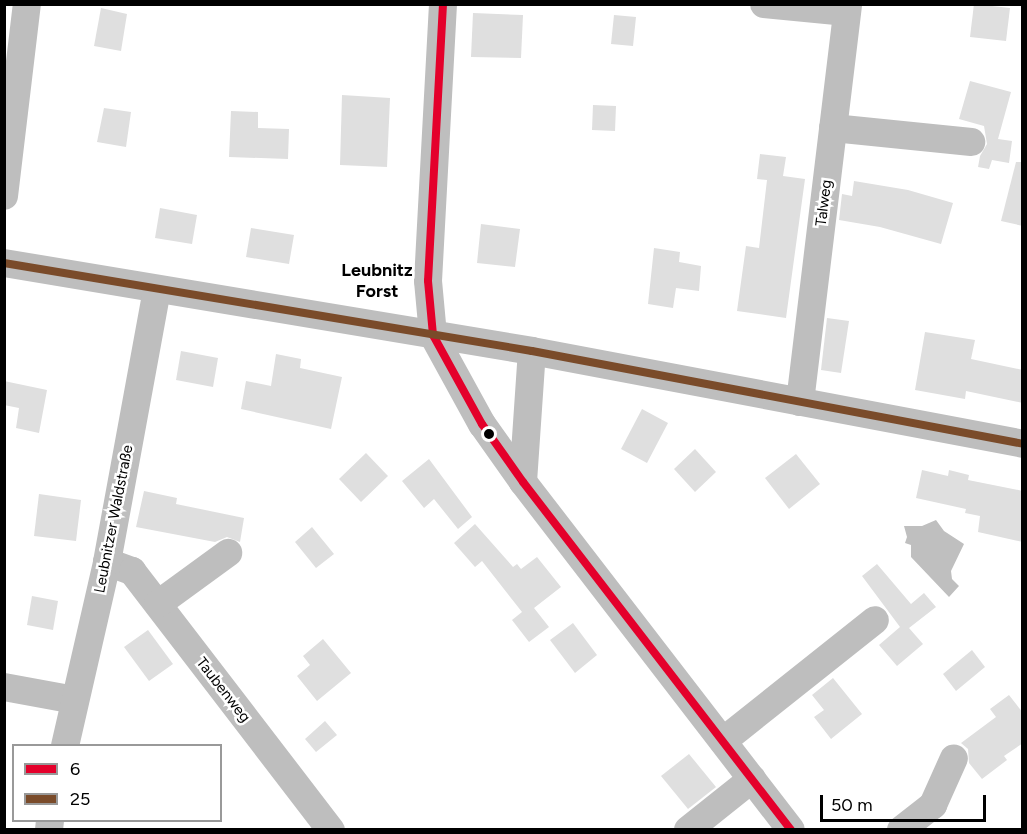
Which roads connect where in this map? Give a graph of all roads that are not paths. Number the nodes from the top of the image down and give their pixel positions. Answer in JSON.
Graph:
{"nodes":[{"id":1,"x":27,"y":4,"type":"edge"},
{"id":2,"x":443,"y":4,"type":"edge"},
{"id":3,"x":764,"y":4,"type":"edge"},
{"id":4,"x":847,"y":8,"type":"edge"},
{"id":5,"x":833,"y":128,"type":"junction"},
{"id":6,"x":971,"y":142,"type":"dead end"},
{"id":7,"x":4,"y":196,"type":"edge"},
{"id":8,"x":4,"y":263,"type":"edge"},
{"id":9,"x":157,"y":290,"type":"junction"},
{"id":10,"x":433,"y":335,"type":"junction"},
{"id":11,"x":532,"y":351,"type":"junction"},
{"id":12,"x":800,"y":402,"type":"junction"},
{"id":13,"x":1023,"y":444,"type":"edge"},
{"id":14,"x":523,"y":482,"type":"junction"},
{"id":15,"x":228,"y":553,"type":"dead end"},
{"id":16,"x":107,"y":562,"type":"junction"},
{"id":17,"x":158,"y":604,"type":"junction"},
{"id":18,"x":875,"y":620,"type":"dead end"},
{"id":19,"x":4,"y":687,"type":"edge"},
{"id":20,"x":75,"y":700,"type":"junction"},
{"id":21,"x":723,"y":741,"type":"junction"},
{"id":22,"x":65,"y":744,"type":"edge"},
{"id":23,"x":954,"y":758,"type":"dead end"},
{"id":24,"x":752,"y":779,"type":"junction"},
{"id":25,"x":331,"y":830,"type":"edge"},
{"id":26,"x":688,"y":830,"type":"edge"},
{"id":27,"x":791,"y":830,"type":"edge"},
{"id":28,"x":902,"y":830,"type":"edge"}],
"edges":[{"from":1,"to":7,"type":"street"},
{"from":2,"to":10,"type":"street"},
{"from":3,"to":4,"type":"street"},
{"from":4,"to":5,"type":"street","name":"Talweg"},
{"from":5,"to":6,"type":"street"},
{"from":5,"to":12,"type":"street","name":"Talweg"},
{"from":8,"to":9,"type":"street"},
{"from":9,"to":10,"type":"street"},
{"from":9,"to":16,"type":"street","name":"Leubnitzer Waldstraße"},
{"from":10,"to":11,"type":"street"},
{"from":10,"to":14,"type":"street"},
{"from":11,"to":12,"type":"street"},
{"from":11,"to":14,"type":"street"},
{"from":12,"to":13,"type":"street"},
{"from":14,"to":21,"type":"street"},
{"from":15,"to":17,"type":"street"},
{"from":16,"to":17,"type":"street","name":"Taubenweg"},
{"from":16,"to":20,"type":"street","name":"Leubnitzer Waldstraße"},
{"from":17,"to":25,"type":"street","name":"Taubenweg"},
{"from":18,"to":21,"type":"street"},
{"from":19,"to":20,"type":"street"},
{"from":20,"to":22,"type":"street","name":"Leubnitzer Waldstraße"},
{"from":21,"to":24,"type":"street"},
{"from":23,"to":28,"type":"street"},
{"from":24,"to":26,"type":"street"},
{"from":24,"to":27,"type":"street"}]}
